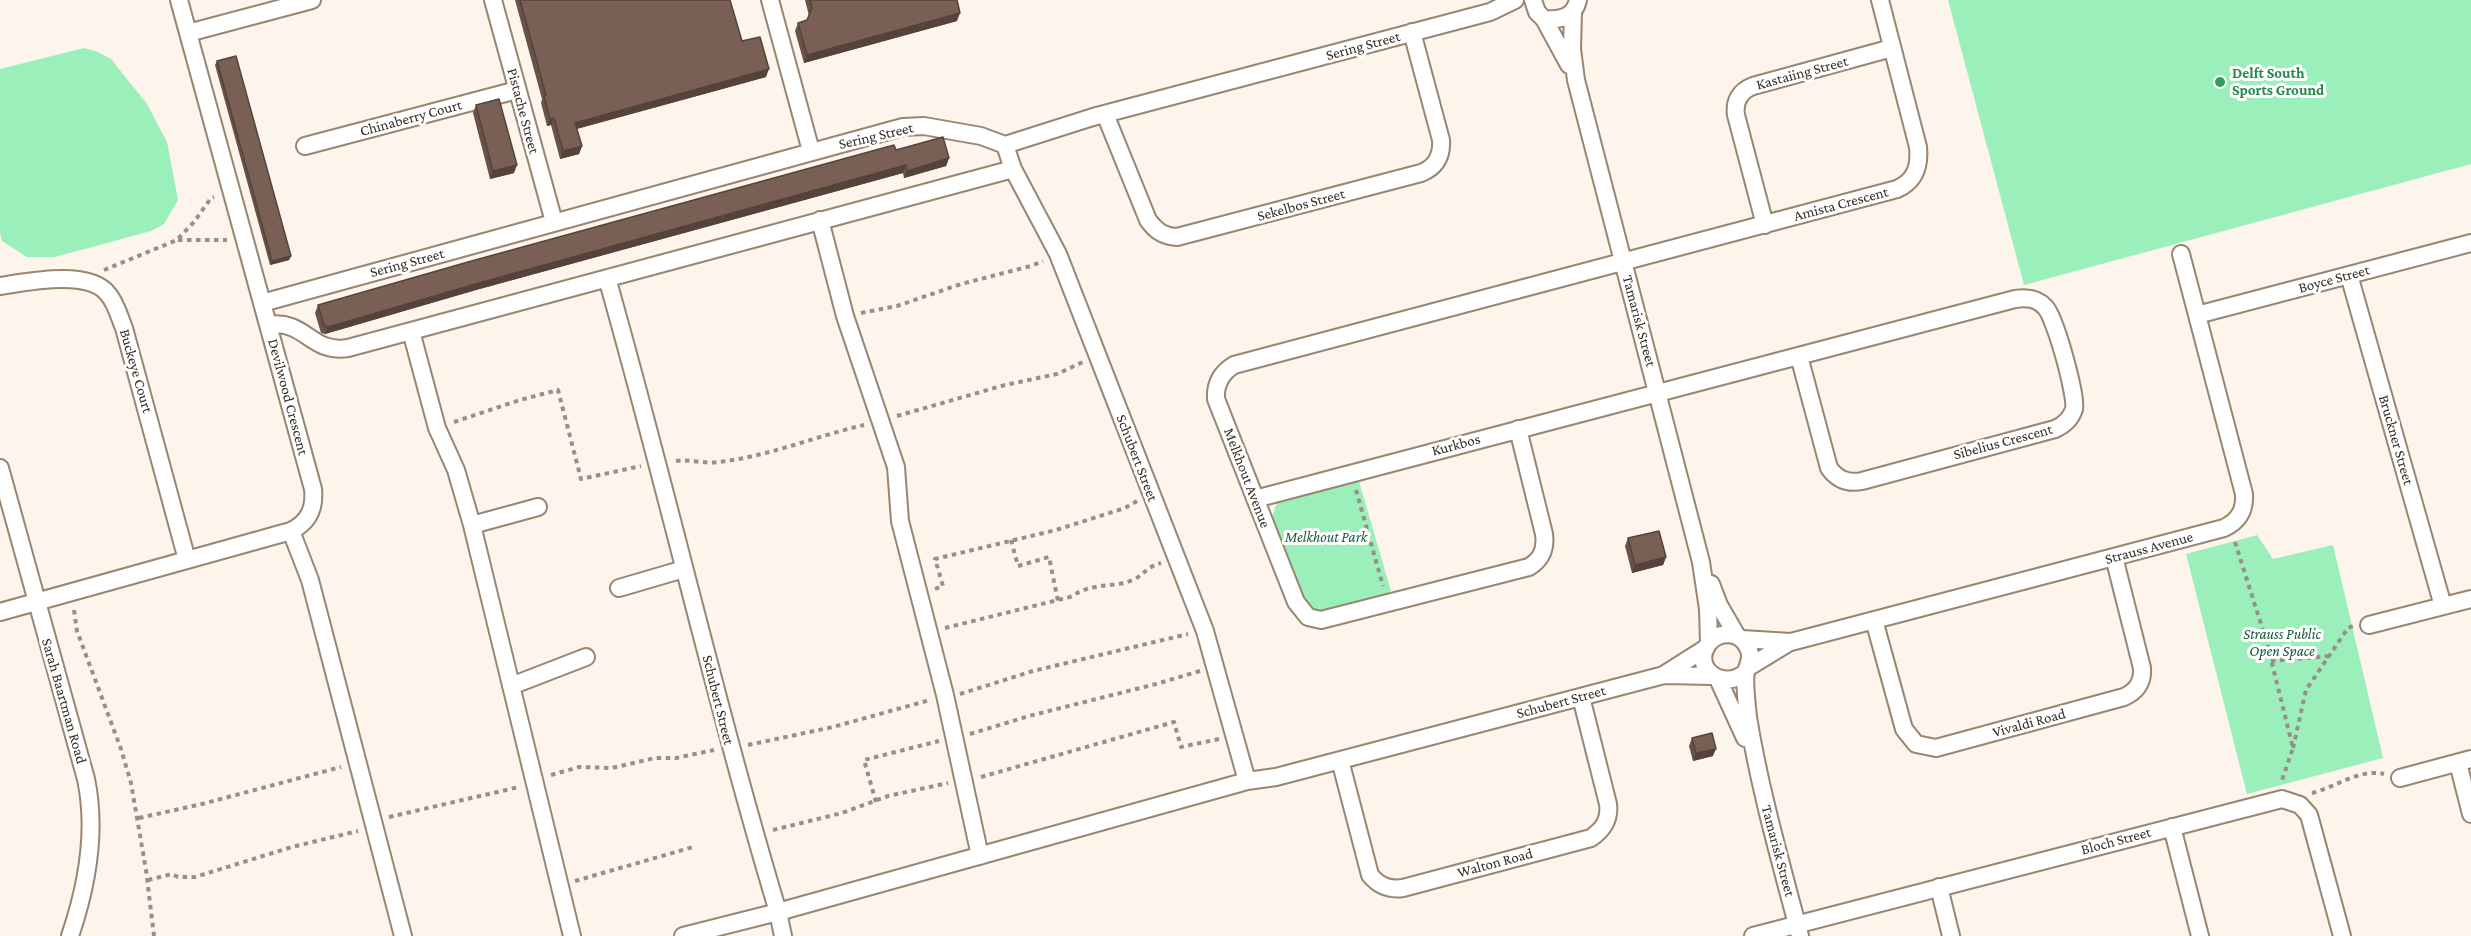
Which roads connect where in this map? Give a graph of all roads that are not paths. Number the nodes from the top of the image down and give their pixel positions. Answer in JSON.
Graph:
{"nodes":[{"id":1,"x":179,"y":0,"type":"edge"},
{"id":2,"x":312,"y":0,"type":"edge"},
{"id":3,"x":493,"y":0,"type":"edge"},
{"id":4,"x":770,"y":0,"type":"edge"},
{"id":5,"x":1515,"y":0,"type":"edge"},
{"id":6,"x":1880,"y":0,"type":"edge"},
{"id":7,"x":1578,"y":4,"type":"edge"},
{"id":8,"x":1539,"y":11,"type":"edge"},
{"id":9,"x":1490,"y":12,"type":"junction"},
{"id":10,"x":1412,"y":32,"type":"junction"},
{"id":11,"x":188,"y":33,"type":"junction"},
{"id":12,"x":1892,"y":48,"type":"junction"},
{"id":13,"x":1576,"y":80,"type":"junction"},
{"id":14,"x":517,"y":90,"type":"junction"},
{"id":15,"x":1105,"y":114,"type":"junction"},
{"id":16,"x":1005,"y":145,"type":"junction"},
{"id":17,"x":304,"y":146,"type":"dead end"},
{"id":18,"x":811,"y":152,"type":"junction"},
{"id":19,"x":1013,"y":169,"type":"junction"},
{"id":20,"x":820,"y":220,"type":"junction"},
{"id":21,"x":554,"y":222,"type":"junction"},
{"id":22,"x":1765,"y":225,"type":"junction"},
{"id":23,"x":2471,"y":243,"type":"edge"},
{"id":24,"x":2181,"y":254,"type":"dead end"},
{"id":25,"x":1624,"y":263,"type":"junction"},
{"id":26,"x":2349,"y":275,"type":"junction"},
{"id":27,"x":607,"y":278,"type":"junction"},
{"id":28,"x":0,"y":286,"type":"edge"},
{"id":29,"x":262,"y":303,"type":"junction"},
{"id":30,"x":2197,"y":315,"type":"junction"},
{"id":31,"x":268,"y":325,"type":"junction"},
{"id":32,"x":411,"y":331,"type":"junction"},
{"id":33,"x":1799,"y":356,"type":"junction"},
{"id":34,"x":1658,"y":393,"type":"junction"},
{"id":35,"x":1518,"y":429,"type":"junction"},
{"id":36,"x":0,"y":468,"type":"edge"},
{"id":37,"x":1255,"y":499,"type":"junction"},
{"id":38,"x":5,"y":506,"type":"edge"},
{"id":39,"x":538,"y":507,"type":"dead end"},
{"id":40,"x":472,"y":525,"type":"junction"},
{"id":41,"x":291,"y":531,"type":"junction"},
{"id":42,"x":2114,"y":557,"type":"junction"},
{"id":43,"x":187,"y":560,"type":"junction"},
{"id":44,"x":1701,"y":562,"type":"junction"},
{"id":45,"x":684,"y":569,"type":"junction"},
{"id":46,"x":619,"y":588,"type":"dead end"},
{"id":47,"x":2471,"y":598,"type":"edge"},
{"id":48,"x":37,"y":601,"type":"junction"},
{"id":49,"x":2443,"y":606,"type":"junction"},
{"id":50,"x":0,"y":612,"type":"edge"},
{"id":51,"x":1874,"y":620,"type":"junction"},
{"id":52,"x":2369,"y":625,"type":"dead end"},
{"id":53,"x":1739,"y":638,"type":"junction"},
{"id":54,"x":1791,"y":642,"type":"junction"},
{"id":55,"x":1708,"y":645,"type":"junction"},
{"id":56,"x":586,"y":657,"type":"dead end"},
{"id":57,"x":1747,"y":670,"type":"junction"},
{"id":58,"x":1664,"y":675,"type":"junction"},
{"id":59,"x":1715,"y":677,"type":"junction"},
{"id":60,"x":511,"y":686,"type":"junction"},
{"id":61,"x":1581,"y":697,"type":"junction"},
{"id":62,"x":1340,"y":760,"type":"junction"},
{"id":63,"x":2464,"y":761,"type":"edge"},
{"id":64,"x":1756,"y":766,"type":"junction"},
{"id":65,"x":2400,"y":778,"type":"road end"},
{"id":66,"x":1247,"y":781,"type":"junction"},
{"id":67,"x":2471,"y":814,"type":"edge"},
{"id":68,"x":2172,"y":826,"type":"junction"},
{"id":69,"x":980,"y":856,"type":"junction"},
{"id":70,"x":1939,"y":887,"type":"junction"},
{"id":71,"x":778,"y":912,"type":"junction"},
{"id":72,"x":1799,"y":930,"type":"edge"},
{"id":73,"x":70,"y":936,"type":"edge"},
{"id":74,"x":404,"y":936,"type":"edge"},
{"id":75,"x":572,"y":936,"type":"edge"},
{"id":76,"x":683,"y":936,"type":"edge"},
{"id":77,"x":783,"y":936,"type":"edge"},
{"id":78,"x":1753,"y":936,"type":"edge"},
{"id":79,"x":1952,"y":936,"type":"edge"},
{"id":80,"x":2200,"y":936,"type":"edge"},
{"id":81,"x":2342,"y":936,"type":"edge"}],
"edges":[{"from":1,"to":11,"type":"street","name":"Devilwood Crescent"},
{"from":2,"to":11,"type":"street"},
{"from":3,"to":14,"type":"street","name":"Pistache Street"},
{"from":4,"to":18,"type":"street"},
{"from":5,"to":9,"type":"street","name":"Sering Street"},
{"from":6,"to":12,"type":"street","name":"Amista Crescent"},
{"from":7,"to":8,"type":"street","name":"Sering Street"},
{"from":7,"to":13,"type":"street","name":"Tamarisk Street"},
{"from":8,"to":9,"type":"street","name":"Sering Street"},
{"from":8,"to":13,"type":"street","name":"Tamarisk Street"},
{"from":9,"to":10,"type":"street","name":"Sering Street"},
{"from":10,"to":15,"type":"street","name":"Sering Street"},
{"from":10,"to":15,"type":"street","name":"Sekelbos Street"},
{"from":11,"to":29,"type":"street","name":"Devilwood Crescent"},
{"from":12,"to":22,"type":"street","name":"Amista Crescent"},
{"from":12,"to":22,"type":"street","name":"Kastaiing Street"},
{"from":13,"to":25,"type":"street","name":"Tamarisk Street"},
{"from":14,"to":17,"type":"street","name":"Chinaberry Court"},
{"from":14,"to":21,"type":"street","name":"Pistache Street"},
{"from":15,"to":16,"type":"street","name":"Sering Street"},
{"from":16,"to":18,"type":"street","name":"Sering Street"},
{"from":16,"to":19,"type":"street","name":"Schubert Street"},
{"from":18,"to":21,"type":"street","name":"Sering Street"},
{"from":19,"to":20,"type":"street"},
{"from":19,"to":66,"type":"street","name":"Schubert Street"},
{"from":20,"to":27,"type":"street"},
{"from":20,"to":69,"type":"street"},
{"from":21,"to":29,"type":"street","name":"Sering Street"},
{"from":22,"to":25,"type":"street","name":"Amista Crescent"},
{"from":23,"to":26,"type":"street","name":"Boyce Street"},
{"from":24,"to":30,"type":"street"},
{"from":25,"to":34,"type":"street","name":"Tamarisk Street"},
{"from":25,"to":37,"type":"street","name":"Melkhout Avenue"},
{"from":26,"to":30,"type":"street","name":"Boyce Street"},
{"from":26,"to":49,"type":"street","name":"Bruckner Street"},
{"from":27,"to":32,"type":"street"},
{"from":27,"to":45,"type":"street","name":"Schubert Street"},
{"from":28,"to":43,"type":"street","name":"Buckeye Court"},
{"from":29,"to":31,"type":"street","name":"Devilwood Crescent"},
{"from":30,"to":42,"type":"street","name":"Strauss Avenue"},
{"from":31,"to":32,"type":"street"},
{"from":31,"to":41,"type":"street","name":"Devilwood Crescent"},
{"from":32,"to":40,"type":"street"},
{"from":33,"to":33,"type":"street","name":"Sibelius Crescent"},
{"from":33,"to":34,"type":"street","name":"Sibelius Crescent"},
{"from":34,"to":35,"type":"street","name":"Kurkbos"},
{"from":34,"to":44,"type":"street","name":"Tamarisk Street"},
{"from":35,"to":37,"type":"street","name":"Kurkbos"},
{"from":35,"to":37,"type":"street","name":"Melkhout Avenue"},
{"from":36,"to":38,"type":"street","name":"Sarah Baartman Road"},
{"from":38,"to":48,"type":"street","name":"Sarah Baartman Road"},
{"from":39,"to":40,"type":"street"},
{"from":40,"to":60,"type":"street"},
{"from":41,"to":43,"type":"street"},
{"from":41,"to":74,"type":"street"},
{"from":42,"to":51,"type":"street","name":"Strauss Avenue"},
{"from":42,"to":51,"type":"street","name":"Vivaldi Road"},
{"from":43,"to":48,"type":"street"},
{"from":44,"to":53,"type":"street","name":"Tamarisk Street"},
{"from":44,"to":55,"type":"street","name":"Tamarisk Street"},
{"from":45,"to":46,"type":"street"},
{"from":45,"to":71,"type":"street","name":"Schubert Street"},
{"from":47,"to":49,"type":"street"},
{"from":48,"to":50,"type":"street"},
{"from":48,"to":73,"type":"street","name":"Sarah Baartman Road"},
{"from":49,"to":52,"type":"street"},
{"from":51,"to":54,"type":"street","name":"Strauss Avenue"},
{"from":53,"to":54,"type":"street","name":"Strauss Avenue"},
{"from":53,"to":55,"type":"street"},
{"from":53,"to":57,"type":"street"},
{"from":54,"to":57,"type":"street","name":"Strauss Avenue"},
{"from":55,"to":58,"type":"street","name":"Schubert Street"},
{"from":55,"to":59,"type":"street"},
{"from":56,"to":60,"type":"street"},
{"from":57,"to":59,"type":"street"},
{"from":57,"to":64,"type":"street","name":"Tamarisk Street"},
{"from":58,"to":59,"type":"street","name":"Schubert Street"},
{"from":58,"to":61,"type":"street","name":"Schubert Street"},
{"from":59,"to":64,"type":"street","name":"Tamarisk Street"},
{"from":60,"to":75,"type":"street"},
{"from":61,"to":62,"type":"street","name":"Schubert Street"},
{"from":61,"to":62,"type":"street","name":"Walton Road"},
{"from":62,"to":66,"type":"street","name":"Schubert Street"},
{"from":63,"to":65,"type":"street"},
{"from":63,"to":67,"type":"street"},
{"from":64,"to":72,"type":"street","name":"Tamarisk Street"},
{"from":66,"to":69,"type":"street","name":"Schubert Street"},
{"from":68,"to":70,"type":"street","name":"Bloch Street"},
{"from":68,"to":80,"type":"street"},
{"from":68,"to":81,"type":"street","name":"Bloch Street"},
{"from":69,"to":71,"type":"street","name":"Schubert Street"},
{"from":70,"to":72,"type":"street","name":"Bloch Street"},
{"from":70,"to":79,"type":"street"},
{"from":71,"to":76,"type":"street","name":"Schubert Street"},
{"from":71,"to":77,"type":"street","name":"Schubert Street"},
{"from":72,"to":78,"type":"street","name":"Bloch Street"}]}
